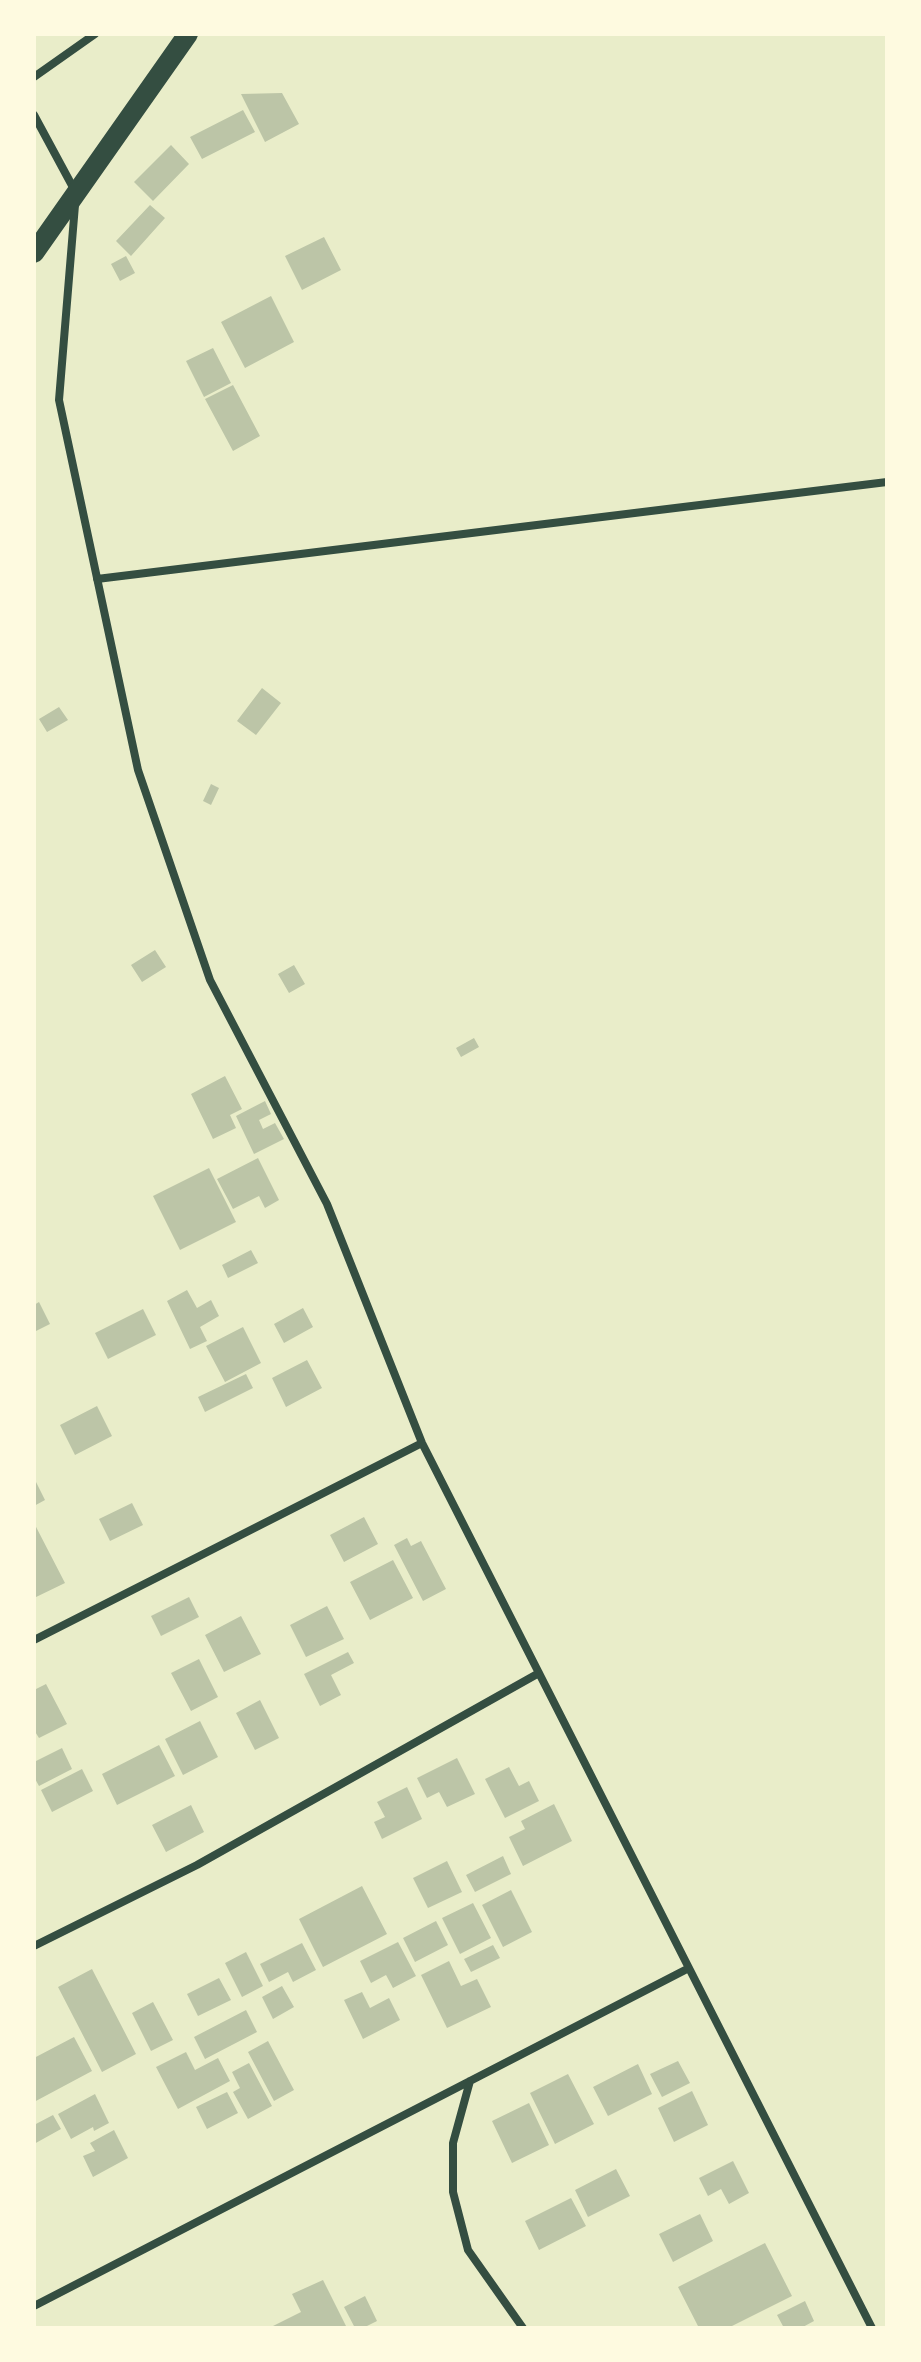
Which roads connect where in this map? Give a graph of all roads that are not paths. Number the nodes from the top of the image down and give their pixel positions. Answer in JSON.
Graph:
{"nodes":[{"id":1,"x":95,"y":34,"type":"edge"},
{"id":2,"x":188,"y":34,"type":"edge"},
{"id":3,"x":34,"y":77,"type":"edge"},
{"id":4,"x":34,"y":115,"type":"edge"},
{"id":5,"x":76,"y":193,"type":"junction"},
{"id":6,"x":34,"y":253,"type":"edge"},
{"id":7,"x":887,"y":482,"type":"edge"},
{"id":8,"x":97,"y":579,"type":"junction"},
{"id":9,"x":422,"y":1443,"type":"junction"},
{"id":10,"x":34,"y":1640,"type":"edge"},
{"id":11,"x":539,"y":1673,"type":"junction"},
{"id":12,"x":34,"y":1946,"type":"edge"},
{"id":13,"x":689,"y":1968,"type":"junction"},
{"id":14,"x":470,"y":2081,"type":"junction"},
{"id":15,"x":34,"y":2306,"type":"edge"},
{"id":16,"x":523,"y":2328,"type":"edge"},
{"id":17,"x":872,"y":2328,"type":"edge"}],
"edges":[{"from":1,"to":3,"type":"street"},
{"from":2,"to":5,"type":"main road"},
{"from":4,"to":5,"type":"street"},
{"from":5,"to":6,"type":"main road"},
{"from":5,"to":8,"type":"street"},
{"from":7,"to":8,"type":"street"},
{"from":8,"to":9,"type":"street"},
{"from":9,"to":10,"type":"street"},
{"from":9,"to":11,"type":"street"},
{"from":11,"to":12,"type":"street"},
{"from":11,"to":13,"type":"street"},
{"from":13,"to":14,"type":"street"},
{"from":13,"to":17,"type":"street"},
{"from":14,"to":15,"type":"street"},
{"from":14,"to":16,"type":"street"}]}
